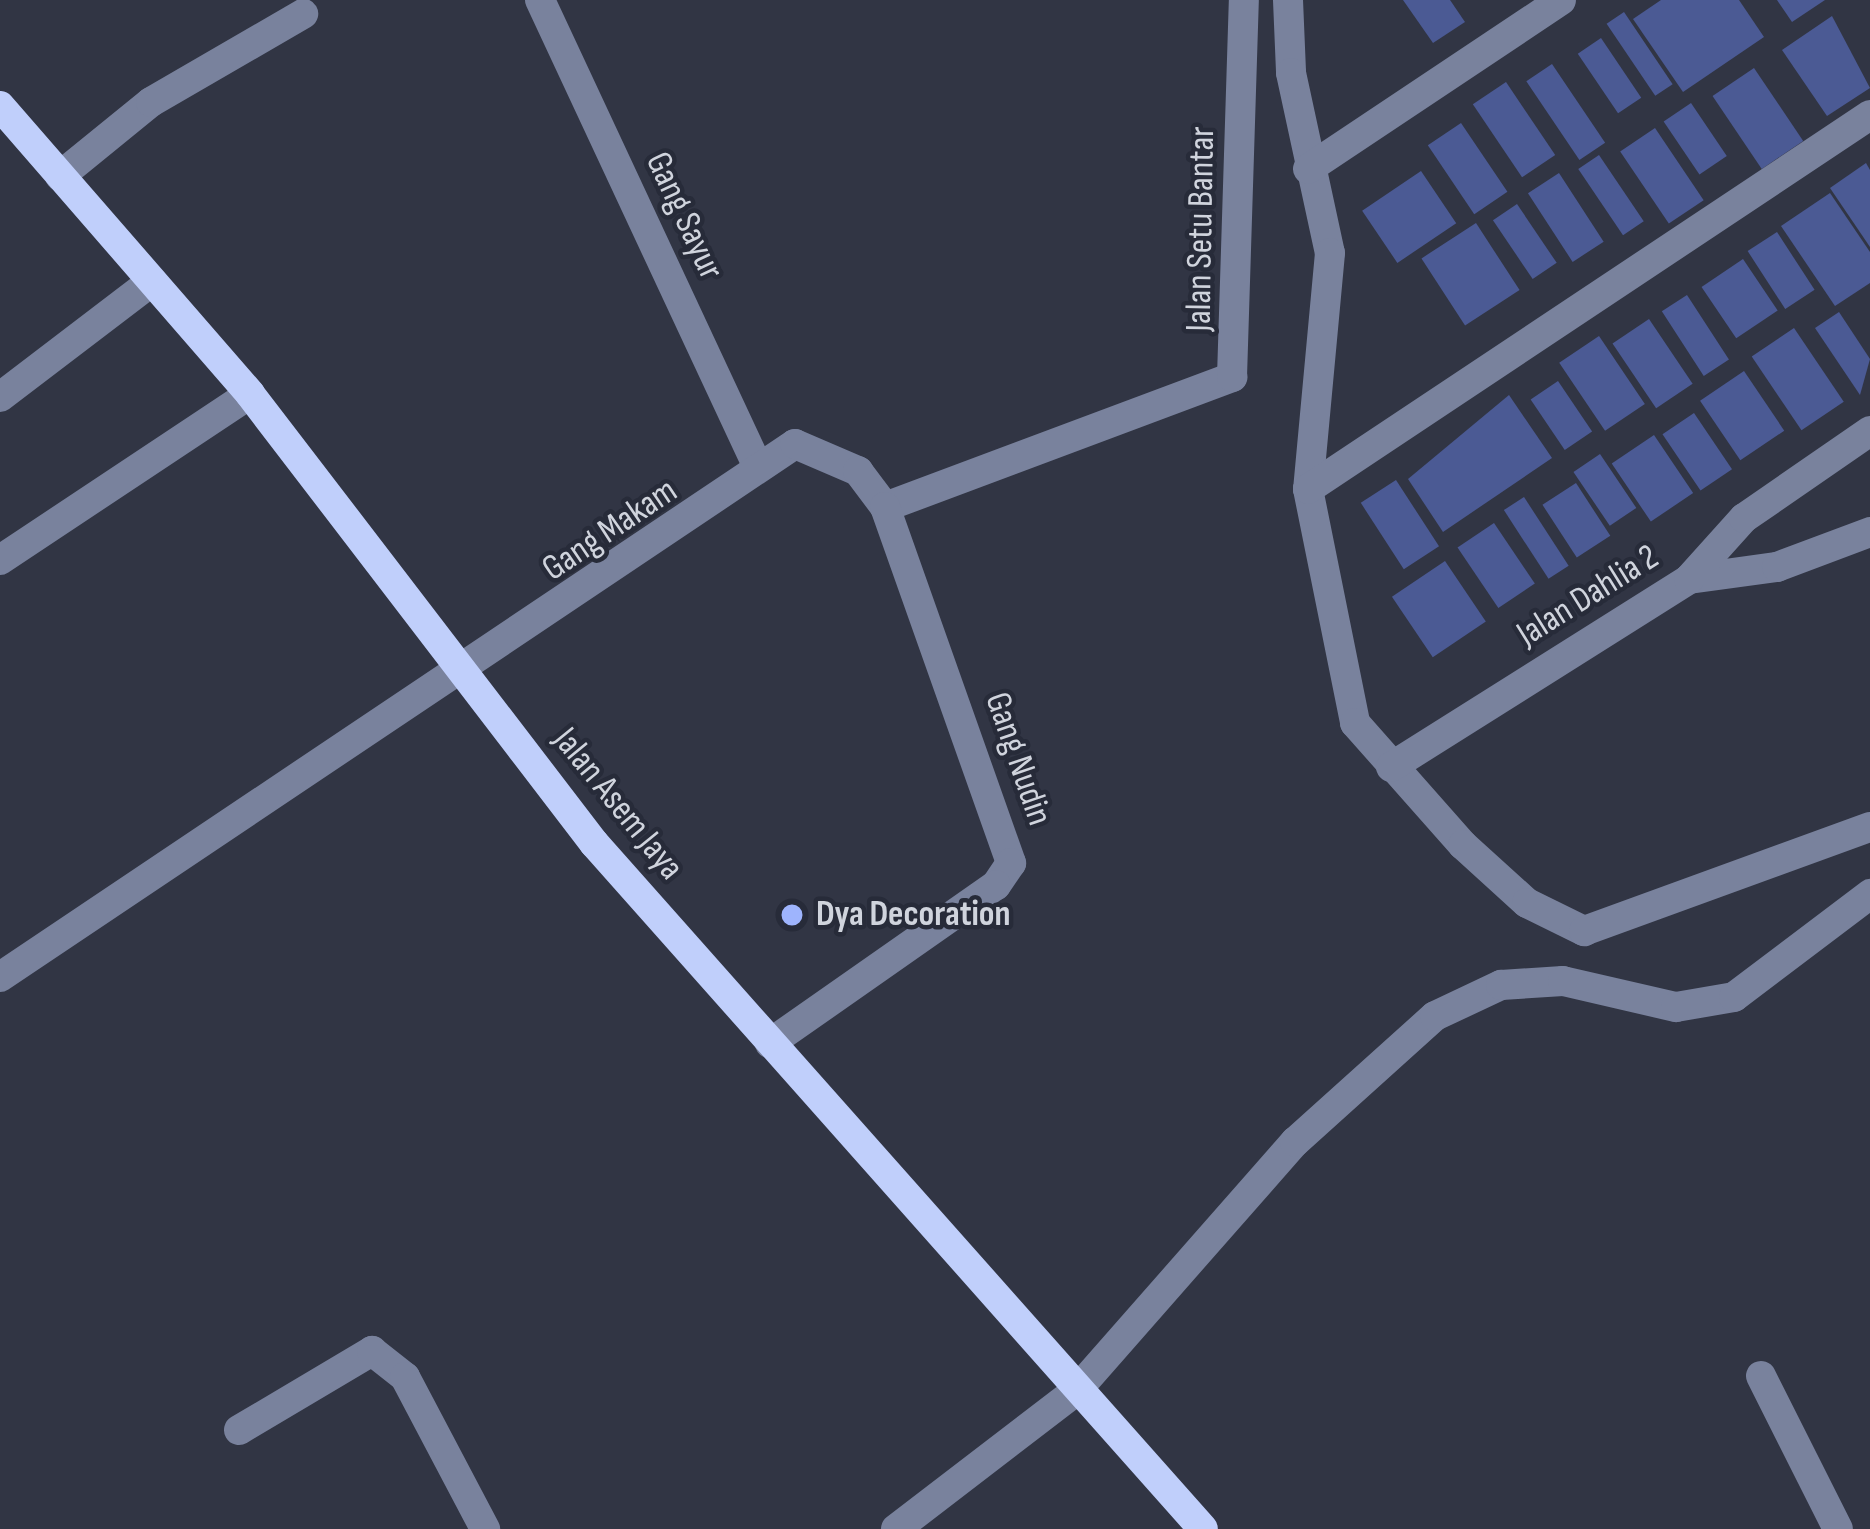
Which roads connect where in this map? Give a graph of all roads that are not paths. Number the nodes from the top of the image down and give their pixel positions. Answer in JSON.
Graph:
{"nodes":[{"id":1,"x":540,"y":0,"type":"edge"},
{"id":2,"x":1244,"y":0,"type":"edge"},
{"id":3,"x":1288,"y":0,"type":"edge"},
{"id":4,"x":1561,"y":0,"type":"edge"},
{"id":5,"x":303,"y":14,"type":"dead end"},
{"id":6,"x":0,"y":106,"type":"edge"},
{"id":7,"x":1870,"y":116,"type":"edge"},
{"id":8,"x":1308,"y":169,"type":"junction"},
{"id":9,"x":60,"y":176,"type":"junction"},
{"id":10,"x":152,"y":281,"type":"junction"},
{"id":11,"x":250,"y":394,"type":"junction"},
{"id":12,"x":0,"y":397,"type":"edge"},
{"id":13,"x":1870,"y":431,"type":"edge"},
{"id":14,"x":795,"y":444,"type":"joint"},
{"id":15,"x":757,"y":465,"type":"junction"},
{"id":16,"x":1308,"y":489,"type":"junction"},
{"id":17,"x":885,"y":507,"type":"junction"},
{"id":18,"x":1870,"y":532,"type":"edge"},
{"id":19,"x":0,"y":560,"type":"edge"},
{"id":20,"x":1689,"y":579,"type":"junction"},
{"id":21,"x":463,"y":674,"type":"junction"},
{"id":22,"x":1391,"y":767,"type":"junction"},
{"id":23,"x":1870,"y":827,"type":"edge"},
{"id":24,"x":1870,"y":894,"type":"edge"},
{"id":25,"x":0,"y":977,"type":"edge"},
{"id":26,"x":770,"y":1042,"type":"junction"},
{"id":27,"x":1761,"y":1376,"type":"dead end"},
{"id":28,"x":1076,"y":1391,"type":"junction"},
{"id":29,"x":239,"y":1430,"type":"dead end"},
{"id":30,"x":485,"y":1529,"type":"edge"},
{"id":31,"x":896,"y":1529,"type":"edge"},
{"id":32,"x":1203,"y":1529,"type":"edge"},
{"id":33,"x":1838,"y":1529,"type":"edge"}],
"edges":[{"from":1,"to":15,"type":"street","name":"Gang Sayur"},
{"from":2,"to":17,"type":"street","name":"Jalan Setu Bantar"},
{"from":3,"to":8,"type":"street"},
{"from":4,"to":8,"type":"street"},
{"from":5,"to":9,"type":"street"},
{"from":6,"to":9,"type":"main road","name":"Jalan Asem Jaya"},
{"from":7,"to":16,"type":"street"},
{"from":8,"to":16,"type":"street"},
{"from":9,"to":10,"type":"main road","name":"Jalan Asem Jaya"},
{"from":10,"to":11,"type":"main road","name":"Jalan Asem Jaya"},
{"from":10,"to":12,"type":"street"},
{"from":11,"to":19,"type":"street"},
{"from":11,"to":21,"type":"main road","name":"Jalan Asem Jaya"},
{"from":13,"to":20,"type":"street","name":"Jalan Dahlia 2"},
{"from":14,"to":15,"type":"street","name":"Gang Makam"},
{"from":14,"to":17,"type":"street","name":"Gang Nudin"},
{"from":15,"to":21,"type":"street","name":"Gang Makam"},
{"from":16,"to":22,"type":"street"},
{"from":17,"to":26,"type":"street","name":"Gang Nudin"},
{"from":18,"to":20,"type":"street"},
{"from":20,"to":22,"type":"street","name":"Jalan Dahlia 2"},
{"from":21,"to":25,"type":"street","name":"Gang Makam"},
{"from":21,"to":26,"type":"main road","name":"Jalan Asem Jaya"},
{"from":22,"to":23,"type":"street"},
{"from":24,"to":28,"type":"street"},
{"from":26,"to":28,"type":"main road","name":"Jalan Asem Jaya"},
{"from":27,"to":33,"type":"street"},
{"from":28,"to":31,"type":"street"},
{"from":28,"to":32,"type":"main road","name":"Jalan Asem Jaya"},
{"from":29,"to":30,"type":"street"}]}
